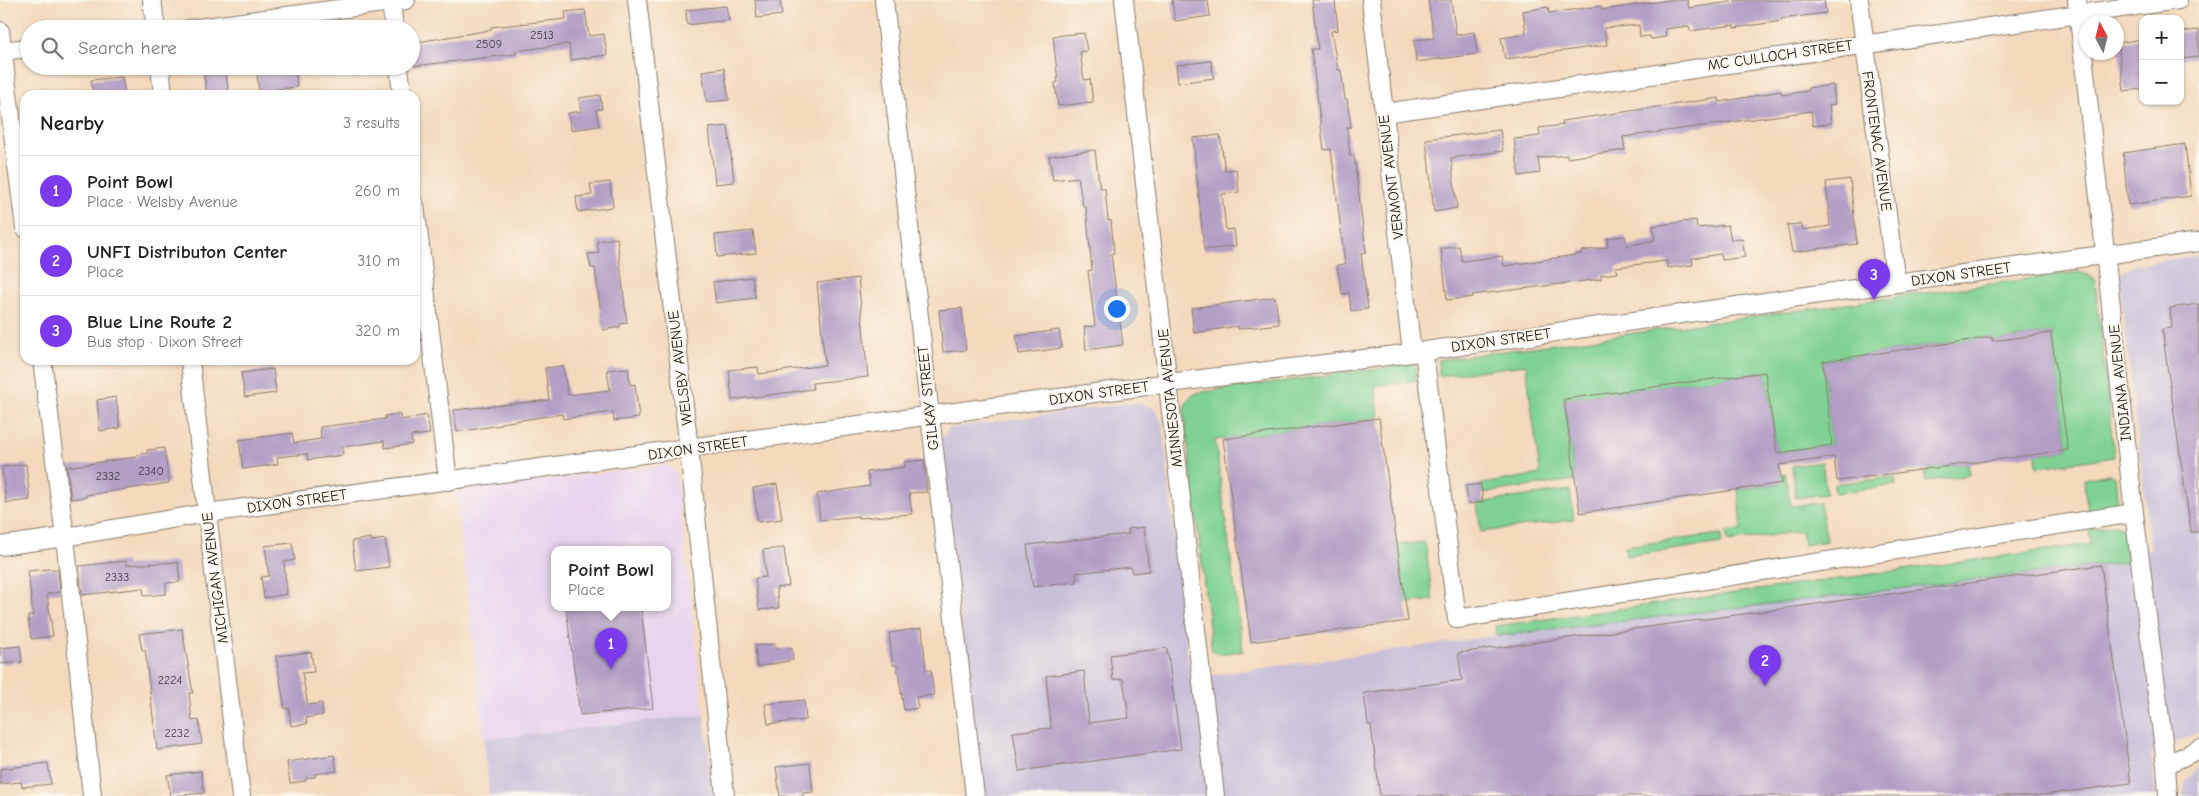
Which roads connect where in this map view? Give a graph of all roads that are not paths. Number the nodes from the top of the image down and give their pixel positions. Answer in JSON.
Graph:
{"nodes":[{"id":1,"x":152,"y":0,"type":"edge"},
{"id":2,"x":637,"y":0,"type":"edge"},
{"id":3,"x":884,"y":0,"type":"edge"},
{"id":4,"x":1124,"y":0,"type":"edge"},
{"id":5,"x":1370,"y":0,"type":"edge"},
{"id":6,"x":1859,"y":0,"type":"edge"},
{"id":7,"x":2178,"y":0,"type":"edge"},
{"id":8,"x":396,"y":1,"type":"edge"},
{"id":9,"x":2078,"y":7,"type":"edge"},
{"id":10,"x":155,"y":20,"type":"edge"},
{"id":11,"x":256,"y":20,"type":"edge"},
{"id":12,"x":395,"y":20,"type":"edge"},
{"id":13,"x":0,"y":31,"type":"edge"},
{"id":14,"x":1864,"y":43,"type":"junction"},
{"id":15,"x":20,"y":49,"type":"edge"},
{"id":16,"x":1,"y":51,"type":"edge"},
{"id":17,"x":161,"y":75,"type":"edge"},
{"id":18,"x":400,"y":75,"type":"edge"},
{"id":19,"x":162,"y":90,"type":"edge"},
{"id":20,"x":401,"y":90,"type":"edge"},
{"id":21,"x":1384,"y":113,"type":"junction"},
{"id":22,"x":20,"y":191,"type":"edge"},
{"id":23,"x":2199,"y":242,"type":"edge"},
{"id":24,"x":420,"y":247,"type":"edge"},
{"id":25,"x":2106,"y":254,"type":"junction"},
{"id":26,"x":1896,"y":283,"type":"junction"},
{"id":27,"x":1418,"y":353,"type":"junction"},
{"id":28,"x":43,"y":365,"type":"edge"},
{"id":29,"x":191,"y":365,"type":"edge"},
{"id":30,"x":1169,"y":383,"type":"junction"},
{"id":31,"x":930,"y":416,"type":"junction"},
{"id":32,"x":690,"y":449,"type":"junction"},
{"id":33,"x":448,"y":481,"type":"junction"},
{"id":34,"x":207,"y":513,"type":"junction"},
{"id":35,"x":2134,"y":513,"type":"junction"},
{"id":36,"x":65,"y":537,"type":"junction"},
{"id":37,"x":0,"y":546,"type":"edge"},
{"id":38,"x":2199,"y":749,"type":"edge"},
{"id":39,"x":2166,"y":765,"type":"junction"},
{"id":40,"x":92,"y":796,"type":"edge"},
{"id":41,"x":242,"y":796,"type":"edge"},
{"id":42,"x":725,"y":796,"type":"edge"},
{"id":43,"x":975,"y":796,"type":"edge"},
{"id":44,"x":1215,"y":796,"type":"edge"},
{"id":45,"x":2168,"y":796,"type":"edge"}],
"edges":[{"from":1,"to":10,"type":"street"},
{"from":2,"to":32,"type":"street","name":"WELSBY AVENUE"},
{"from":3,"to":31,"type":"street","name":"GILKAY STREET"},
{"from":4,"to":30,"type":"street","name":"MINNESOTA AVENUE"},
{"from":5,"to":21,"type":"street","name":"VERMONT AVENUE"},
{"from":6,"to":14,"type":"street","name":"FRONTENAC AVENUE"},
{"from":7,"to":9,"type":"street","name":"MC CULLOCH STREET"},
{"from":8,"to":11,"type":"street"},
{"from":8,"to":12,"type":"street"},
{"from":9,"to":14,"type":"street","name":"MC CULLOCH STREET"},
{"from":9,"to":25,"type":"street","name":"INDIANA AVENUE"},
{"from":13,"to":16,"type":"street"},
{"from":14,"to":21,"type":"street","name":"MC CULLOCH STREET"},
{"from":14,"to":26,"type":"street","name":"FRONTENAC AVENUE"},
{"from":15,"to":16,"type":"street"},
{"from":16,"to":22,"type":"street"},
{"from":17,"to":19,"type":"street"},
{"from":18,"to":20,"type":"street"},
{"from":21,"to":27,"type":"street","name":"VERMONT AVENUE"},
{"from":23,"to":25,"type":"street","name":"DIXON STREET"},
{"from":24,"to":33,"type":"street"},
{"from":25,"to":26,"type":"street","name":"DIXON STREET"},
{"from":25,"to":35,"type":"street","name":"INDIANA AVENUE"},
{"from":26,"to":27,"type":"street","name":"DIXON STREET"},
{"from":27,"to":30,"type":"street","name":"DIXON STREET"},
{"from":27,"to":35,"type":"street","name":"VERMONT AVENUE"},
{"from":28,"to":36,"type":"street"},
{"from":29,"to":34,"type":"street","name":"MICHIGAN AVENUE"},
{"from":30,"to":31,"type":"street","name":"DIXON STREET"},
{"from":30,"to":44,"type":"street","name":"MINNESOTA AVENUE"},
{"from":31,"to":32,"type":"street","name":"DIXON STREET"},
{"from":31,"to":43,"type":"street","name":"GILKAY STREET"},
{"from":32,"to":33,"type":"street","name":"DIXON STREET"},
{"from":32,"to":42,"type":"street","name":"WELSBY AVENUE"},
{"from":33,"to":34,"type":"street","name":"DIXON STREET"},
{"from":34,"to":36,"type":"street","name":"DIXON STREET"},
{"from":34,"to":41,"type":"street","name":"MICHIGAN AVENUE"},
{"from":35,"to":39,"type":"street","name":"INDIANA AVENUE"},
{"from":36,"to":37,"type":"street","name":"DIXON STREET"},
{"from":36,"to":40,"type":"street"},
{"from":38,"to":39,"type":"street"},
{"from":39,"to":45,"type":"street","name":"INDIANA AVENUE"}]}
